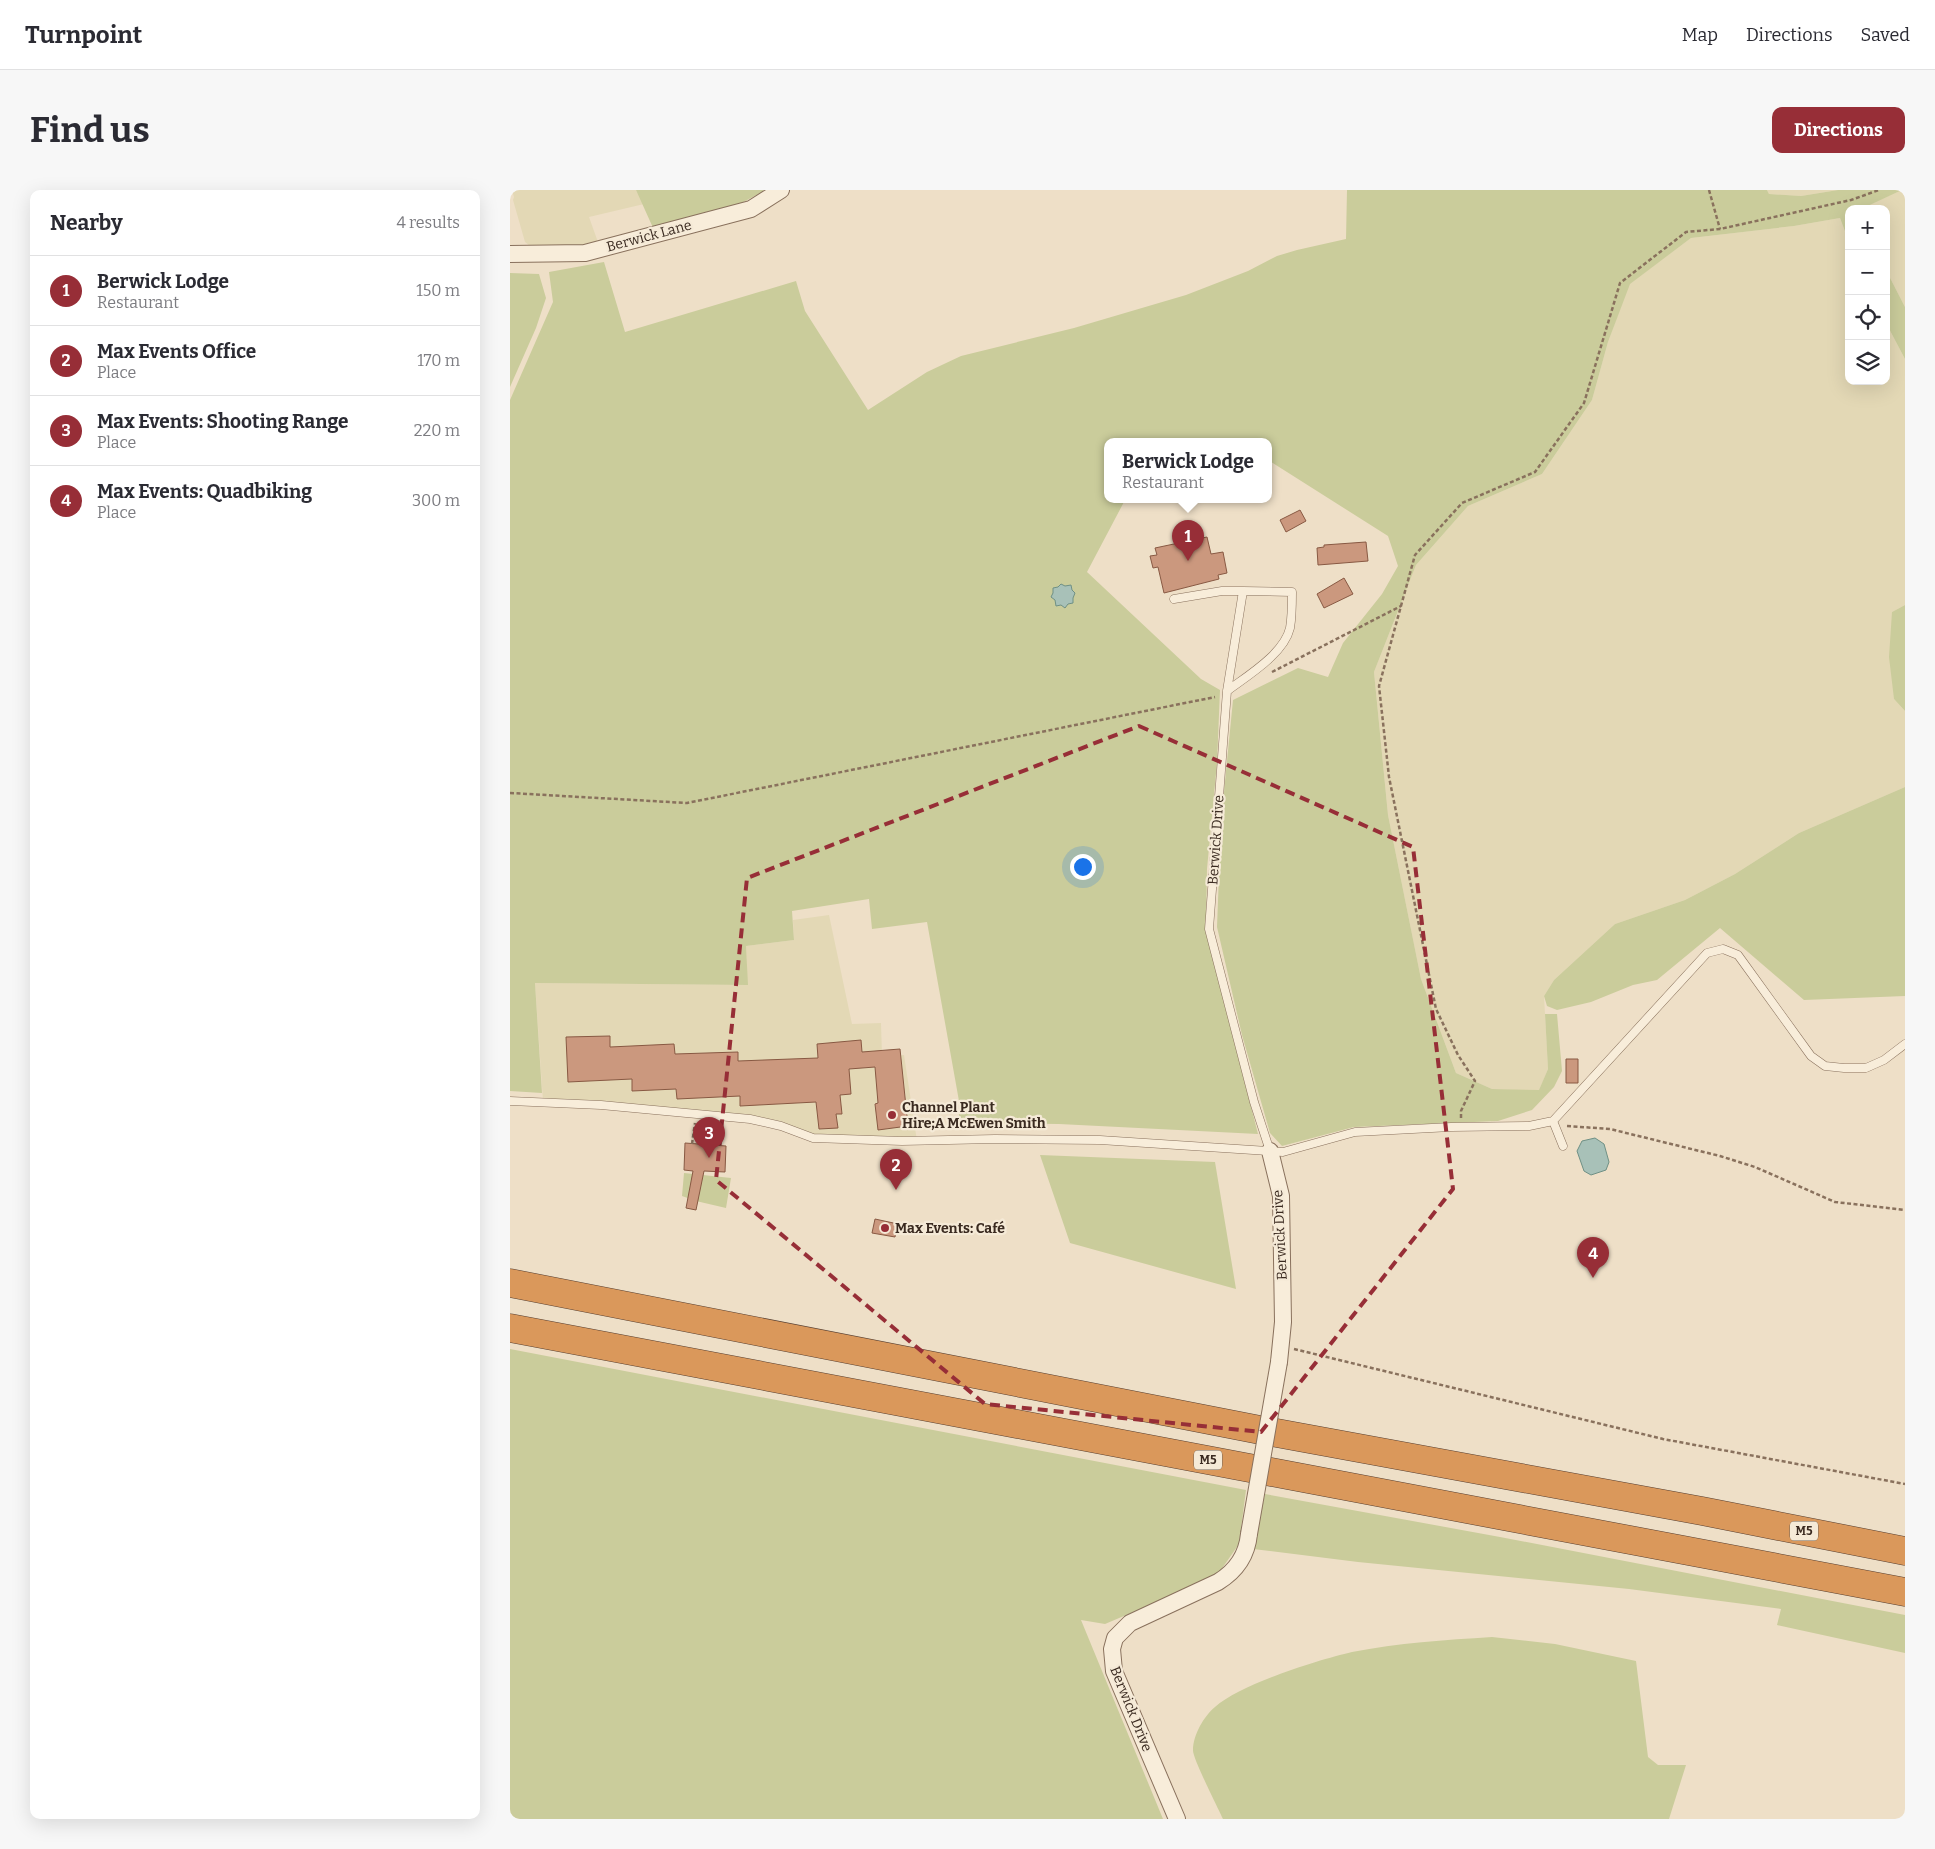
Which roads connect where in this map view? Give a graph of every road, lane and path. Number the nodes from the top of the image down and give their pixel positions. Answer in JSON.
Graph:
{"nodes":[{"id":1,"x":781,"y":190,"type":"edge"},
{"id":2,"x":1709,"y":190,"type":"edge"},
{"id":3,"x":1879,"y":190,"type":"edge"},
{"id":4,"x":1720,"y":228,"type":"junction"},
{"id":5,"x":510,"y":254,"type":"edge"},
{"id":6,"x":1243,"y":591,"type":"junction"},
{"id":7,"x":1174,"y":599,"type":"dead end"},
{"id":8,"x":1402,"y":606,"type":"junction"},
{"id":9,"x":1269,"y":674,"type":"dead end"},
{"id":10,"x":1226,"y":693,"type":"junction"},
{"id":11,"x":510,"y":794,"type":"edge"},
{"id":12,"x":1905,"y":1044,"type":"edge"},
{"id":13,"x":510,"y":1101,"type":"edge"},
{"id":14,"x":696,"y":1114,"type":"junction"},
{"id":15,"x":1553,"y":1121,"type":"junction"},
{"id":16,"x":1462,"y":1127,"type":"junction"},
{"id":17,"x":1556,"y":1129,"type":"junction"},
{"id":18,"x":692,"y":1144,"type":"dead end"},
{"id":19,"x":1563,"y":1146,"type":"dead end"},
{"id":20,"x":1270,"y":1151,"type":"junction"},
{"id":21,"x":1905,"y":1210,"type":"edge"},
{"id":22,"x":510,"y":1284,"type":"edge"},
{"id":23,"x":510,"y":1328,"type":"edge"},
{"id":24,"x":1282,"y":1346,"type":"junction"},
{"id":25,"x":1905,"y":1484,"type":"edge"},
{"id":26,"x":1905,"y":1551,"type":"edge"},
{"id":27,"x":1905,"y":1592,"type":"edge"},
{"id":28,"x":1177,"y":1819,"type":"edge"}],
"edges":[{"from":1,"to":5,"type":"street","name":"Berwick Lane"},
{"from":2,"to":4,"type":"path"},
{"from":3,"to":4,"type":"path"},
{"from":4,"to":8,"type":"path"},
{"from":6,"to":7,"type":"lane"},
{"from":6,"to":10,"type":"lane","name":"Berwick Drive"},
{"from":6,"to":10,"type":"lane"},
{"from":8,"to":9,"type":"path"},
{"from":8,"to":16,"type":"path"},
{"from":10,"to":11,"type":"path"},
{"from":10,"to":20,"type":"lane","name":"Berwick Drive"},
{"from":12,"to":15,"type":"lane"},
{"from":13,"to":14,"type":"lane"},
{"from":14,"to":18,"type":"path"},
{"from":14,"to":20,"type":"lane"},
{"from":15,"to":16,"type":"lane"},
{"from":15,"to":17,"type":"lane"},
{"from":16,"to":20,"type":"lane"},
{"from":17,"to":19,"type":"lane"},
{"from":17,"to":21,"type":"path"},
{"from":20,"to":24,"type":"street","name":"Berwick Drive"},
{"from":22,"to":26,"type":"highway","number":"M5"},
{"from":23,"to":27,"type":"highway","number":"M5"},
{"from":24,"to":25,"type":"path"},
{"from":24,"to":28,"type":"street","name":"Berwick Drive","bridge":true}]}
